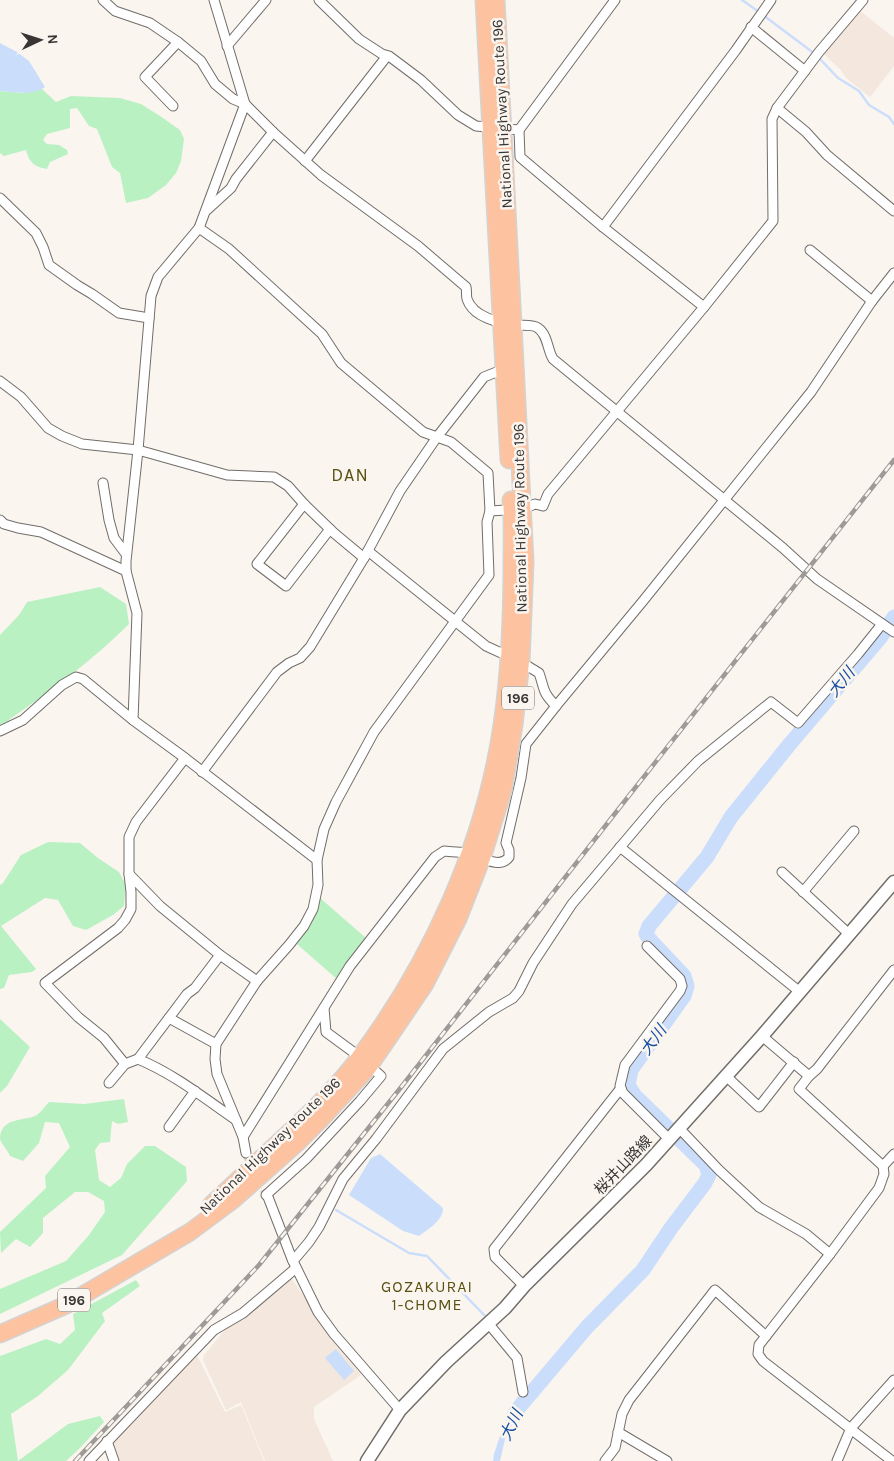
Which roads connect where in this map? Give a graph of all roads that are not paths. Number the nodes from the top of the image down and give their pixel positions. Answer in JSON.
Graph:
{"nodes":[{"id":1,"x":103,"y":0,"type":"edge"},
{"id":2,"x":214,"y":0,"type":"edge"},
{"id":3,"x":266,"y":0,"type":"edge"},
{"id":4,"x":319,"y":0,"type":"edge"},
{"id":5,"x":484,"y":0,"type":"edge"},
{"id":6,"x":496,"y":0,"type":"edge"},
{"id":7,"x":615,"y":0,"type":"edge"},
{"id":8,"x":771,"y":0,"type":"edge"},
{"id":9,"x":863,"y":0,"type":"edge"},
{"id":10,"x":752,"y":27,"type":"junction"},
{"id":11,"x":178,"y":42,"type":"junction"},
{"id":12,"x":227,"y":46,"type":"junction"},
{"id":13,"x":388,"y":56,"type":"junction"},
{"id":14,"x":805,"y":72,"type":"junction"},
{"id":15,"x":245,"y":104,"type":"junction"},
{"id":16,"x":174,"y":106,"type":"dead end"},
{"id":17,"x":778,"y":108,"type":"junction"},
{"id":18,"x":504,"y":129,"type":"junction"},
{"id":19,"x":273,"y":132,"type":"junction"},
{"id":20,"x":305,"y":161,"type":"junction"},
{"id":21,"x":0,"y":198,"type":"edge"},
{"id":22,"x":894,"y":211,"type":"edge"},
{"id":23,"x":205,"y":212,"type":"junction"},
{"id":24,"x":603,"y":227,"type":"junction"},
{"id":25,"x":199,"y":228,"type":"junction"},
{"id":26,"x":810,"y":250,"type":"dead end"},
{"id":27,"x":894,"y":273,"type":"edge"},
{"id":28,"x":872,"y":301,"type":"junction"},
{"id":29,"x":704,"y":307,"type":"junction"},
{"id":30,"x":149,"y":318,"type":"junction"},
{"id":31,"x":508,"y":324,"type":"junction"},
{"id":32,"x":504,"y":369,"type":"junction"},
{"id":33,"x":0,"y":381,"type":"edge"},
{"id":34,"x":617,"y":412,"type":"junction"},
{"id":35,"x":437,"y":438,"type":"junction"},
{"id":36,"x":138,"y":450,"type":"junction"},
{"id":37,"x":103,"y":483,"type":"dead end"},
{"id":38,"x":724,"y":500,"type":"junction"},
{"id":39,"x":304,"y":504,"type":"junction"},
{"id":40,"x":517,"y":510,"type":"junction"},
{"id":41,"x":490,"y":511,"type":"junction"},
{"id":42,"x":0,"y":520,"type":"edge"},
{"id":43,"x":330,"y":529,"type":"junction"},
{"id":44,"x":126,"y":554,"type":"junction"},
{"id":45,"x":366,"y":554,"type":"junction"},
{"id":46,"x":126,"y":571,"type":"junction"},
{"id":47,"x":454,"y":622,"type":"junction"},
{"id":48,"x":882,"y":624,"type":"junction"},
{"id":49,"x":893,"y":630,"type":"edge"},
{"id":50,"x":515,"y":660,"type":"junction"},
{"id":51,"x":556,"y":706,"type":"junction"},
{"id":52,"x":133,"y":720,"type":"junction"},
{"id":53,"x":0,"y":731,"type":"edge"},
{"id":54,"x":185,"y":758,"type":"junction"},
{"id":55,"x":202,"y":772,"type":"junction"},
{"id":56,"x":854,"y":831,"type":"dead end"},
{"id":57,"x":620,"y":847,"type":"junction"},
{"id":58,"x":476,"y":856,"type":"junction"},
{"id":59,"x":317,"y":860,"type":"junction"},
{"id":60,"x":782,"y":872,"type":"dead end"},
{"id":61,"x":129,"y":874,"type":"junction"},
{"id":62,"x":894,"y":882,"type":"edge"},
{"id":63,"x":803,"y":892,"type":"junction"},
{"id":64,"x":849,"y":934,"type":"junction"},
{"id":65,"x":647,"y":946,"type":"dead end"},
{"id":66,"x":220,"y":955,"type":"junction"},
{"id":67,"x":894,"y":970,"type":"edge"},
{"id":68,"x":257,"y":981,"type":"junction"},
{"id":69,"x":800,"y":992,"type":"junction"},
{"id":70,"x":324,"y":1008,"type":"junction"},
{"id":71,"x":169,"y":1018,"type":"junction"},
{"id":72,"x":762,"y":1036,"type":"junction"},
{"id":73,"x":216,"y":1044,"type":"junction"},
{"id":74,"x":138,"y":1059,"type":"junction"},
{"id":75,"x":365,"y":1061,"type":"junction"},
{"id":76,"x":794,"y":1062,"type":"junction"},
{"id":77,"x":125,"y":1064,"type":"junction"},
{"id":78,"x":726,"y":1076,"type":"junction"},
{"id":79,"x":809,"y":1076,"type":"junction"},
{"id":80,"x":109,"y":1083,"type":"dead end"},
{"id":81,"x":621,"y":1088,"type":"junction"},
{"id":82,"x":195,"y":1091,"type":"junction"},
{"id":83,"x":236,"y":1120,"type":"junction"},
{"id":84,"x":169,"y":1127,"type":"dead end"},
{"id":85,"x":679,"y":1128,"type":"junction"},
{"id":86,"x":243,"y":1137,"type":"junction"},
{"id":87,"x":670,"y":1139,"type":"junction"},
{"id":88,"x":246,"y":1153,"type":"tunnel mouth"},
{"id":89,"x":894,"y":1154,"type":"edge"},
{"id":90,"x":883,"y":1166,"type":"junction"},
{"id":91,"x":830,"y":1254,"type":"junction"},
{"id":92,"x":294,"y":1265,"type":"junction"},
{"id":93,"x":524,"y":1286,"type":"junction"},
{"id":94,"x":488,"y":1324,"type":"junction"},
{"id":95,"x":0,"y":1334,"type":"edge"},
{"id":96,"x":766,"y":1336,"type":"junction"},
{"id":97,"x":894,"y":1380,"type":"edge"},
{"id":98,"x":523,"y":1392,"type":"dead end"},
{"id":99,"x":400,"y":1410,"type":"junction"},
{"id":100,"x":851,"y":1428,"type":"junction"},
{"id":101,"x":618,"y":1432,"type":"junction"},
{"id":102,"x":107,"y":1441,"type":"junction"},
{"id":103,"x":89,"y":1461,"type":"edge"},
{"id":104,"x":114,"y":1461,"type":"edge"},
{"id":105,"x":367,"y":1461,"type":"edge"},
{"id":106,"x":605,"y":1461,"type":"edge"},
{"id":107,"x":667,"y":1461,"type":"edge"},
{"id":108,"x":837,"y":1461,"type":"edge"},
{"id":109,"x":892,"y":1461,"type":"edge"}],
"edges":[{"from":1,"to":11,"type":"street"},
{"from":2,"to":12,"type":"street"},
{"from":3,"to":12,"type":"street"},
{"from":4,"to":13,"type":"street"},
{"from":5,"to":18,"type":"highway","name":"National Highway Route 196","number":"196"},
{"from":6,"to":18,"type":"highway","name":"National Highway Route 196","number":"196"},
{"from":7,"to":18,"type":"street"},
{"from":8,"to":10,"type":"street"},
{"from":9,"to":14,"type":"street"},
{"from":10,"to":14,"type":"street"},
{"from":10,"to":24,"type":"street"},
{"from":11,"to":15,"type":"street"},
{"from":11,"to":16,"type":"street"},
{"from":12,"to":15,"type":"street"},
{"from":13,"to":18,"type":"street"},
{"from":13,"to":20,"type":"street"},
{"from":14,"to":17,"type":"street"},
{"from":15,"to":19,"type":"street"},
{"from":15,"to":23,"type":"street"},
{"from":17,"to":22,"type":"street"},
{"from":17,"to":29,"type":"street"},
{"from":18,"to":24,"type":"street"},
{"from":18,"to":31,"type":"highway","name":"National Highway Route 196","number":"196"},
{"from":19,"to":20,"type":"street"},
{"from":19,"to":23,"type":"street"},
{"from":20,"to":31,"type":"street"},
{"from":21,"to":30,"type":"street"},
{"from":23,"to":25,"type":"street"},
{"from":24,"to":29,"type":"street"},
{"from":25,"to":30,"type":"street"},
{"from":25,"to":35,"type":"street"},
{"from":26,"to":28,"type":"street"},
{"from":27,"to":28,"type":"street"},
{"from":28,"to":38,"type":"street"},
{"from":29,"to":34,"type":"street"},
{"from":30,"to":36,"type":"street"},
{"from":31,"to":32,"type":"highway","name":"National Highway Route 196","number":"196"},
{"from":31,"to":34,"type":"street"},
{"from":31,"to":40,"type":"highway","name":"National Highway Route 196","number":"196"},
{"from":32,"to":35,"type":"street"},
{"from":32,"to":40,"type":"highway","name":"National Highway Route 196","number":"196"},
{"from":33,"to":36,"type":"street"},
{"from":34,"to":38,"type":"street"},
{"from":34,"to":40,"type":"street"},
{"from":35,"to":41,"type":"street"},
{"from":35,"to":45,"type":"street"},
{"from":36,"to":39,"type":"street"},
{"from":36,"to":44,"type":"street"},
{"from":37,"to":44,"type":"street"},
{"from":38,"to":48,"type":"street"},
{"from":38,"to":51,"type":"street"},
{"from":39,"to":43,"type":"street"},
{"from":39,"to":43,"type":"street"},
{"from":40,"to":41,"type":"street"},
{"from":40,"to":50,"type":"highway","name":"National Highway Route 196","number":"196"},
{"from":41,"to":47,"type":"street"},
{"from":42,"to":46,"type":"street"},
{"from":43,"to":45,"type":"street"},
{"from":44,"to":46,"type":"street"},
{"from":45,"to":47,"type":"street"},
{"from":45,"to":55,"type":"street"},
{"from":46,"to":52,"type":"street"},
{"from":47,"to":50,"type":"street"},
{"from":47,"to":59,"type":"street"},
{"from":48,"to":49,"type":"street"},
{"from":48,"to":57,"type":"street"},
{"from":50,"to":51,"type":"street"},
{"from":50,"to":58,"type":"highway","name":"National Highway Route 196","number":"196"},
{"from":51,"to":58,"type":"street"},
{"from":52,"to":53,"type":"street"},
{"from":52,"to":54,"type":"street"},
{"from":54,"to":55,"type":"street"},
{"from":54,"to":61,"type":"street"},
{"from":55,"to":59,"type":"street"},
{"from":56,"to":63,"type":"street"},
{"from":57,"to":69,"type":"street"},
{"from":57,"to":92,"type":"street"},
{"from":58,"to":70,"type":"street"},
{"from":58,"to":75,"type":"highway","name":"National Highway Route 196","number":"196"},
{"from":59,"to":68,"type":"street"},
{"from":60,"to":63,"type":"street"},
{"from":61,"to":66,"type":"street"},
{"from":61,"to":77,"type":"street"},
{"from":62,"to":64,"type":"main road","name":"桜井山路線"},
{"from":63,"to":64,"type":"street"},
{"from":64,"to":69,"type":"main road","name":"桜井山路線"},
{"from":65,"to":81,"type":"street"},
{"from":66,"to":68,"type":"street"},
{"from":66,"to":71,"type":"street"},
{"from":67,"to":79,"type":"street"},
{"from":68,"to":73,"type":"street"},
{"from":69,"to":72,"type":"main road","name":"桜井山路線"},
{"from":70,"to":75,"type":"street"},
{"from":70,"to":86,"type":"street"},
{"from":71,"to":73,"type":"street"},
{"from":71,"to":74,"type":"street"},
{"from":72,"to":76,"type":"street"},
{"from":72,"to":78,"type":"main road","name":"桜井山路線"},
{"from":73,"to":83,"type":"street"},
{"from":74,"to":77,"type":"street"},
{"from":74,"to":82,"type":"street"},
{"from":75,"to":92,"type":"street"},
{"from":75,"to":95,"type":"highway","name":"National Highway Route 196","number":"196"},
{"from":76,"to":78,"type":"street"},
{"from":76,"to":79,"type":"street"},
{"from":77,"to":80,"type":"street"},
{"from":78,"to":85,"type":"main road","name":"桜井山路線"},
{"from":79,"to":90,"type":"street"},
{"from":81,"to":87,"type":"street"},
{"from":81,"to":93,"type":"street"},
{"from":82,"to":83,"type":"street"},
{"from":82,"to":84,"type":"street"},
{"from":83,"to":86,"type":"street"},
{"from":85,"to":87,"type":"main road","name":"桜井山路線"},
{"from":85,"to":91,"type":"street"},
{"from":86,"to":88,"type":"street"},
{"from":87,"to":93,"type":"main road","name":"桜井山路線"},
{"from":89,"to":90,"type":"street"},
{"from":90,"to":91,"type":"street"},
{"from":91,"to":96,"type":"street"},
{"from":92,"to":99,"type":"street"},
{"from":92,"to":102,"type":"street"},
{"from":93,"to":94,"type":"main road","name":"桜井山路線"},
{"from":94,"to":98,"type":"street"},
{"from":94,"to":99,"type":"main road","name":"桜井山路線"},
{"from":96,"to":100,"type":"street"},
{"from":96,"to":101,"type":"street"},
{"from":97,"to":100,"type":"street"},
{"from":99,"to":105,"type":"main road","name":"桜井山路線"},
{"from":100,"to":108,"type":"street"},
{"from":100,"to":109,"type":"street"},
{"from":101,"to":106,"type":"street"},
{"from":101,"to":107,"type":"street"},
{"from":102,"to":103,"type":"street"},
{"from":102,"to":104,"type":"street"}]}
